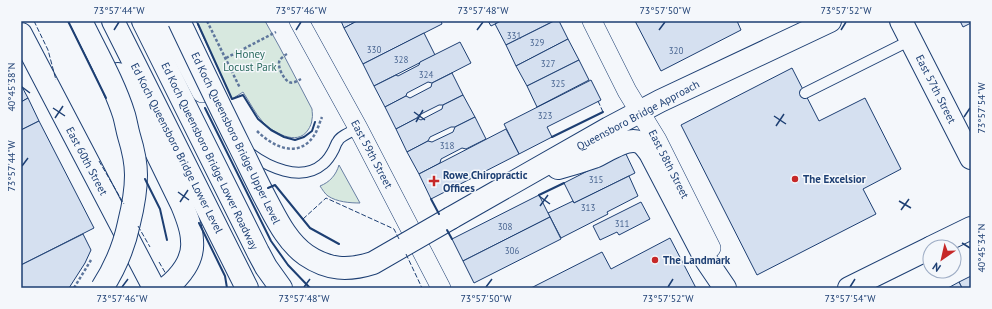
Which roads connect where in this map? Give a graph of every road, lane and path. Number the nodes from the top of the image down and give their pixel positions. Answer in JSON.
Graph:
{"nodes":[{"id":1,"x":81,"y":21,"type":"edge"},
{"id":2,"x":92,"y":21,"type":"edge"},
{"id":3,"x":113,"y":21,"type":"edge"},
{"id":4,"x":143,"y":21,"type":"edge"},
{"id":5,"x":164,"y":21,"type":"edge"},
{"id":6,"x":179,"y":21,"type":"edge"},
{"id":7,"x":207,"y":21,"type":"edge"},
{"id":8,"x":299,"y":21,"type":"edge"},
{"id":9,"x":592,"y":21,"type":"edge"},
{"id":10,"x":830,"y":21,"type":"edge"},
{"id":11,"x":906,"y":30,"type":"edge"},
{"id":12,"x":276,"y":32,"type":"dead end"},
{"id":13,"x":21,"y":34,"type":"edge"},
{"id":14,"x":287,"y":54,"type":"dead end"},
{"id":15,"x":226,"y":58,"type":"junction"},
{"id":16,"x":301,"y":79,"type":"dead end"},
{"id":17,"x":240,"y":88,"type":"dead end"},
{"id":18,"x":805,"y":93,"type":"dead end"},
{"id":19,"x":202,"y":94,"type":"joint"},
{"id":20,"x":641,"y":112,"type":"junction"},
{"id":21,"x":322,"y":117,"type":"dead end"},
{"id":22,"x":254,"y":127,"type":"dead end"},
{"id":23,"x":358,"y":128,"type":"junction"},
{"id":24,"x":971,"y":158,"type":"edge"},
{"id":25,"x":511,"y":184,"type":"junction"},
{"id":26,"x":451,"y":218,"type":"joint"},
{"id":27,"x":971,"y":228,"type":"edge"},
{"id":28,"x":949,"y":239,"type":"edge"},
{"id":29,"x":922,"y":252,"type":"edge"},
{"id":30,"x":93,"y":256,"type":"dead end"},
{"id":31,"x":243,"y":283,"type":"edge"},
{"id":32,"x":74,"y":288,"type":"edge"},
{"id":33,"x":102,"y":288,"type":"edge"},
{"id":34,"x":154,"y":288,"type":"edge"},
{"id":35,"x":166,"y":288,"type":"edge"},
{"id":36,"x":281,"y":288,"type":"edge"},
{"id":37,"x":441,"y":288,"type":"edge"},
{"id":38,"x":727,"y":288,"type":"edge"},
{"id":39,"x":849,"y":288,"type":"edge"}],
"edges":[{"from":1,"to":33,"type":"main road","bridge":true},
{"from":2,"to":35,"type":"main road"},
{"from":3,"to":31,"type":"main road","name":"Ed Koch Queensboro Bridge Lower Level"},
{"from":4,"to":36,"type":"main road","name":"Ed Koch Queensboro Bridge Lower Roadway"},
{"from":5,"to":19,"type":"street"},
{"from":6,"to":26,"type":"main road","name":"Ed Koch Queensboro Bridge Upper Level","bridge":true},
{"from":7,"to":15,"type":"path"},
{"from":8,"to":23,"type":"street","name":"East 59th Street"},
{"from":9,"to":20,"type":"street","name":"East 58th Street"},
{"from":10,"to":20,"type":"main road","name":"Queensboro Bridge Approach"},
{"from":11,"to":18,"type":"lane"},
{"from":11,"to":24,"type":"main road","name":"East 57th Street"},
{"from":12,"to":15,"type":"path"},
{"from":13,"to":34,"type":"main road","name":"East 60th Street"},
{"from":14,"to":16,"type":"path"},
{"from":15,"to":17,"type":"path"},
{"from":19,"to":23,"type":"lane"},
{"from":20,"to":25,"type":"main road","name":"Queensboro Bridge Approach"},
{"from":20,"to":38,"type":"street","name":"East 58th Street"},
{"from":21,"to":22,"type":"path"},
{"from":23,"to":37,"type":"street","name":"East 59th Street"},
{"from":25,"to":26,"type":"main road","name":"Queensboro Bridge Approach"},
{"from":25,"to":38,"type":"main road"},
{"from":27,"to":28,"type":"main road"},
{"from":29,"to":39,"type":"main road"},
{"from":30,"to":32,"type":"path"}]}
